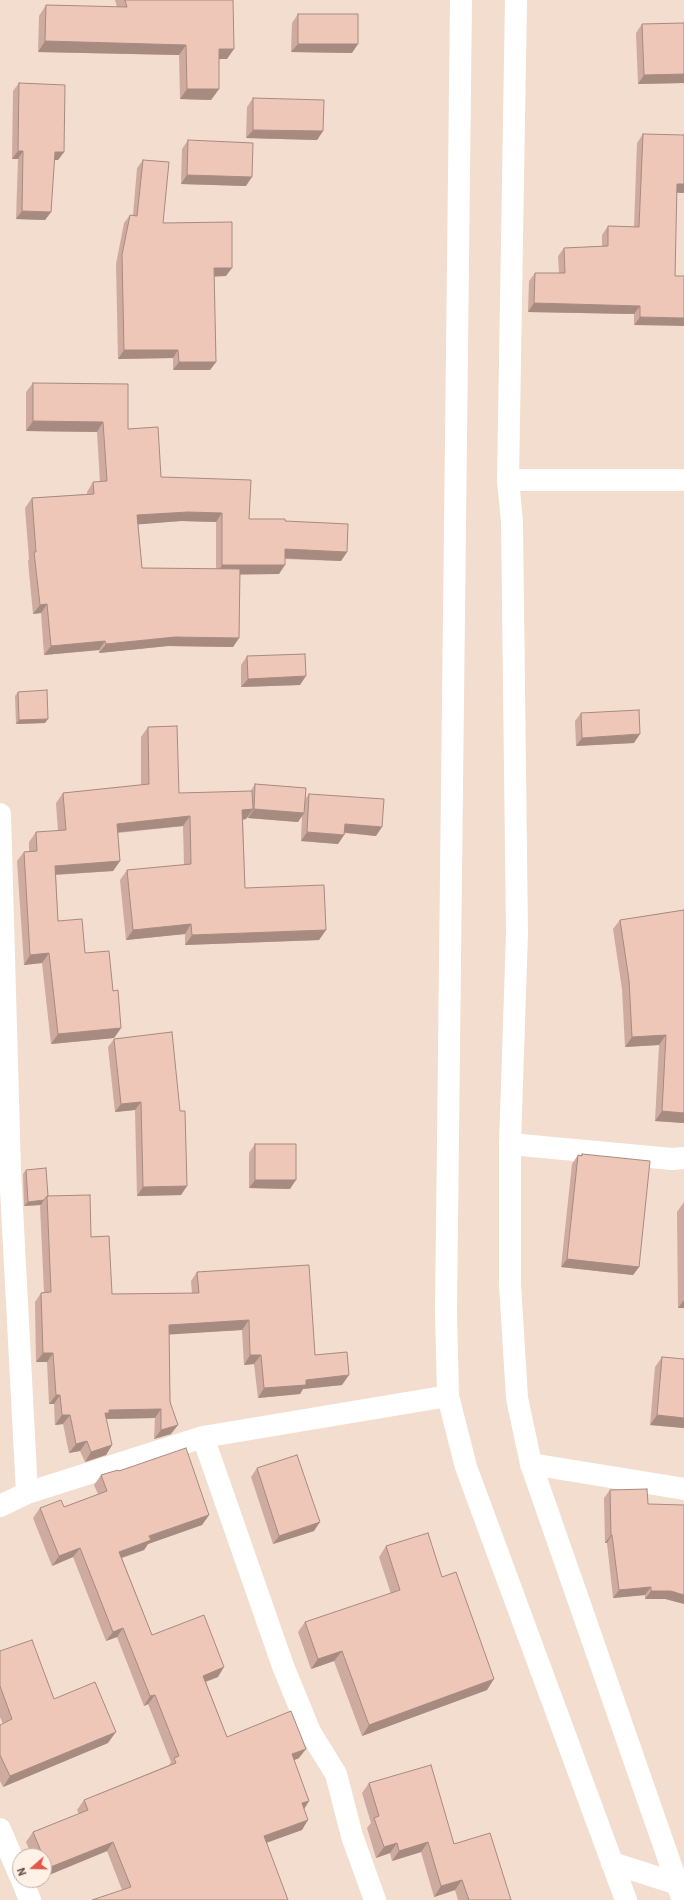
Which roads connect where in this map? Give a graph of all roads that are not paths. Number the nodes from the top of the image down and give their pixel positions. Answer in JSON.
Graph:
{"nodes":[{"id":1,"x":462,"y":0,"type":"edge"},
{"id":2,"x":516,"y":0,"type":"edge"},
{"id":3,"x":508,"y":480,"type":"junction"},
{"id":4,"x":684,"y":480,"type":"edge"},
{"id":5,"x":0,"y":814,"type":"edge"},
{"id":6,"x":510,"y":1144,"type":"junction"},
{"id":7,"x":684,"y":1158,"type":"edge"},
{"id":8,"x":448,"y":1396,"type":"junction"},
{"id":9,"x":204,"y":1438,"type":"junction"},
{"id":10,"x":531,"y":1464,"type":"junction"},
{"id":11,"x":684,"y":1489,"type":"edge"},
{"id":12,"x":27,"y":1493,"type":"junction"},
{"id":13,"x":0,"y":1506,"type":"edge"},
{"id":14,"x":0,"y":1829,"type":"edge"},
{"id":15,"x":12,"y":1857,"type":"edge"},
{"id":16,"x":612,"y":1863,"type":"junction"},
{"id":17,"x":25,"y":1888,"type":"edge"},
{"id":18,"x":682,"y":1889,"type":"edge"},
{"id":19,"x":30,"y":1900,"type":"edge"},
{"id":20,"x":375,"y":1900,"type":"edge"},
{"id":21,"x":626,"y":1900,"type":"edge"}],
"edges":[{"from":1,"to":8,"type":"street"},
{"from":2,"to":3,"type":"street"},
{"from":3,"to":4,"type":"street"},
{"from":3,"to":6,"type":"street"},
{"from":5,"to":12,"type":"street"},
{"from":6,"to":7,"type":"street"},
{"from":6,"to":10,"type":"street"},
{"from":8,"to":9,"type":"street"},
{"from":8,"to":16,"type":"street"},
{"from":9,"to":12,"type":"street"},
{"from":9,"to":20,"type":"street"},
{"from":10,"to":11,"type":"street"},
{"from":10,"to":18,"type":"street"},
{"from":12,"to":13,"type":"street"},
{"from":14,"to":15,"type":"street"},
{"from":16,"to":18,"type":"street"},
{"from":16,"to":21,"type":"street"},
{"from":17,"to":19,"type":"street"}]}
